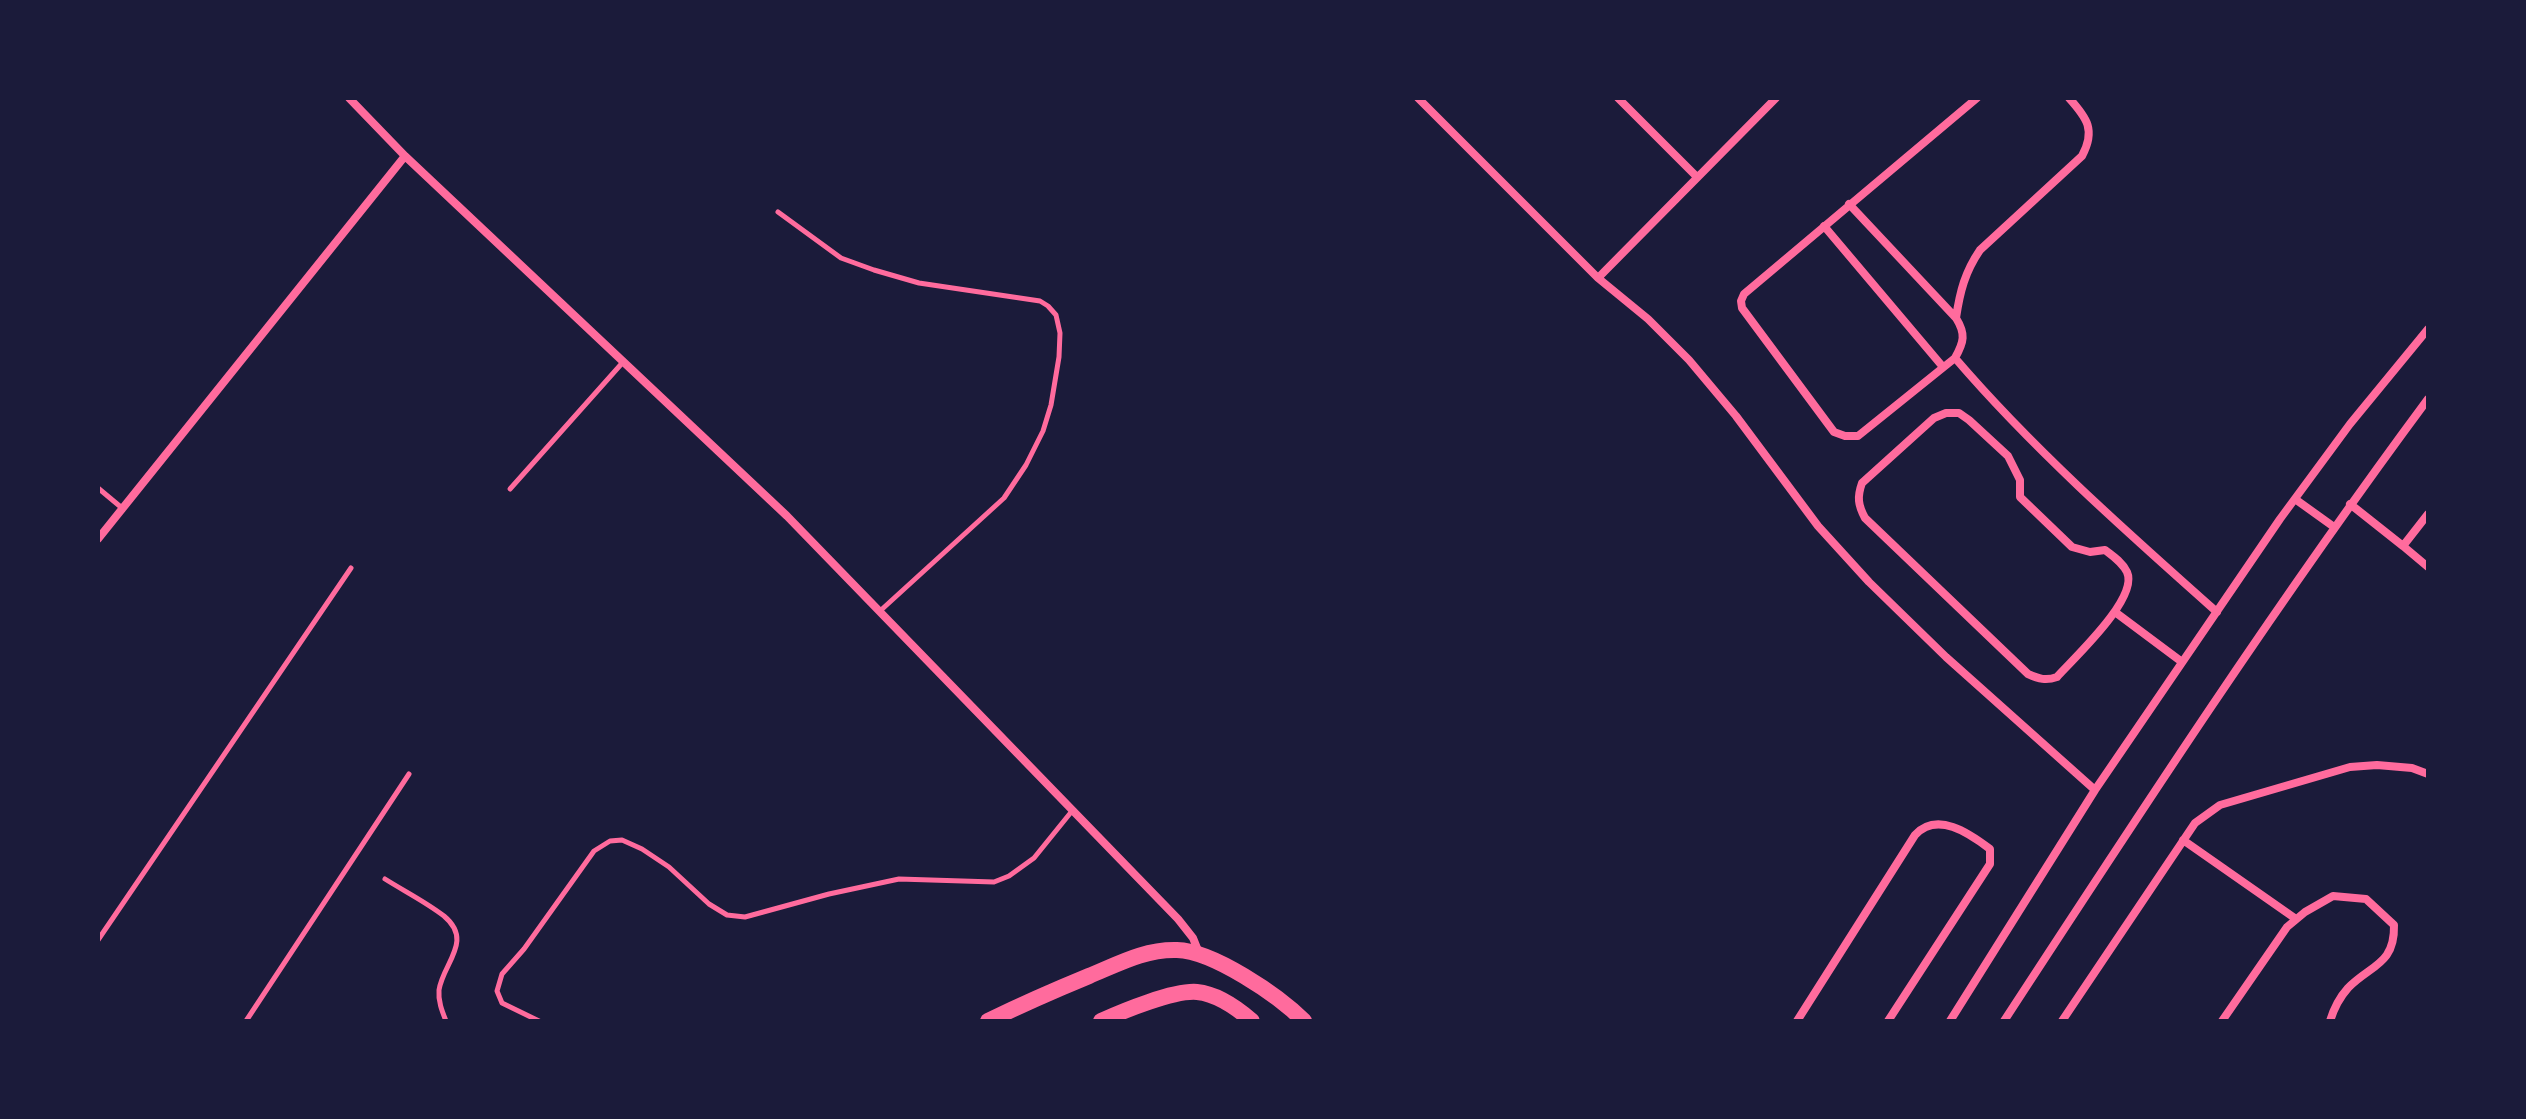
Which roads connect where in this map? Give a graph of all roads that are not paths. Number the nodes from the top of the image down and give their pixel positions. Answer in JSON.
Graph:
{"nodes":[{"id":1,"x":349,"y":98,"type":"edge"},
{"id":2,"x":1418,"y":98,"type":"edge"},
{"id":3,"x":1618,"y":98,"type":"edge"},
{"id":4,"x":1776,"y":98,"type":"edge"},
{"id":5,"x":1977,"y":98,"type":"edge"},
{"id":6,"x":2069,"y":98,"type":"edge"},
{"id":7,"x":405,"y":156,"type":"junction"},
{"id":8,"x":1697,"y":177,"type":"junction"},
{"id":9,"x":1849,"y":204,"type":"junction"},
{"id":10,"x":778,"y":212,"type":"dead end"},
{"id":11,"x":1824,"y":226,"type":"junction"},
{"id":12,"x":1598,"y":278,"type":"junction"},
{"id":13,"x":1956,"y":318,"type":"junction"},
{"id":14,"x":2428,"y":329,"type":"edge"},
{"id":15,"x":1955,"y":358,"type":"junction"},
{"id":16,"x":624,"y":361,"type":"junction"},
{"id":17,"x":1943,"y":367,"type":"junction"},
{"id":18,"x":2428,"y":399,"type":"edge"},
{"id":19,"x":98,"y":488,"type":"edge"},
{"id":20,"x":510,"y":489,"type":"dead end"},
{"id":21,"x":2295,"y":499,"type":"junction"},
{"id":22,"x":2350,"y":504,"type":"junction"},
{"id":23,"x":123,"y":508,"type":"junction"},
{"id":24,"x":2428,"y":514,"type":"edge"},
{"id":25,"x":2334,"y":527,"type":"junction"},
{"id":26,"x":98,"y":539,"type":"edge"},
{"id":27,"x":2403,"y":546,"type":"junction"},
{"id":28,"x":2428,"y":567,"type":"edge"},
{"id":29,"x":351,"y":568,"type":"dead end"},
{"id":30,"x":880,"y":611,"type":"junction"},
{"id":31,"x":2115,"y":612,"type":"junction"},
{"id":32,"x":2217,"y":612,"type":"junction"},
{"id":33,"x":2182,"y":662,"type":"junction"},
{"id":34,"x":409,"y":774,"type":"dead end"},
{"id":35,"x":2428,"y":774,"type":"edge"},
{"id":36,"x":2095,"y":790,"type":"junction"},
{"id":37,"x":1073,"y":810,"type":"junction"},
{"id":38,"x":2183,"y":840,"type":"junction"},
{"id":39,"x":385,"y":879,"type":"dead end"},
{"id":40,"x":2296,"y":919,"type":"junction"},
{"id":41,"x":98,"y":940,"type":"edge"},
{"id":42,"x":1199,"y":954,"type":"junction"},
{"id":43,"x":246,"y":1021,"type":"edge"},
{"id":44,"x":446,"y":1021,"type":"edge"},
{"id":45,"x":539,"y":1021,"type":"edge"},
{"id":46,"x":988,"y":1021,"type":"edge"},
{"id":47,"x":1101,"y":1021,"type":"edge"},
{"id":48,"x":1252,"y":1021,"type":"edge"},
{"id":49,"x":1304,"y":1021,"type":"edge"},
{"id":50,"x":1797,"y":1021,"type":"edge"},
{"id":51,"x":1888,"y":1021,"type":"edge"},
{"id":52,"x":1950,"y":1021,"type":"edge"},
{"id":53,"x":2004,"y":1021,"type":"edge"},
{"id":54,"x":2062,"y":1021,"type":"edge"},
{"id":55,"x":2222,"y":1021,"type":"edge"},
{"id":56,"x":2330,"y":1021,"type":"edge"}],
"edges":[{"from":1,"to":7,"type":"street"},
{"from":2,"to":12,"type":"street"},
{"from":3,"to":8,"type":"street"},
{"from":4,"to":8,"type":"street"},
{"from":5,"to":9,"type":"street"},
{"from":6,"to":13,"type":"street"},
{"from":7,"to":16,"type":"street"},
{"from":7,"to":23,"type":"street"},
{"from":8,"to":12,"type":"street"},
{"from":9,"to":11,"type":"street"},
{"from":9,"to":13,"type":"street"},
{"from":10,"to":30,"type":"lane"},
{"from":11,"to":17,"type":"street"},
{"from":11,"to":17,"type":"street"},
{"from":12,"to":36,"type":"street"},
{"from":13,"to":15,"type":"street"},
{"from":14,"to":21,"type":"street"},
{"from":15,"to":17,"type":"street"},
{"from":15,"to":32,"type":"street"},
{"from":16,"to":20,"type":"lane"},
{"from":16,"to":30,"type":"street"},
{"from":18,"to":22,"type":"street"},
{"from":19,"to":23,"type":"lane"},
{"from":21,"to":25,"type":"street"},
{"from":21,"to":32,"type":"street"},
{"from":22,"to":25,"type":"street"},
{"from":22,"to":27,"type":"street"},
{"from":23,"to":26,"type":"street"},
{"from":24,"to":27,"type":"street"},
{"from":25,"to":53,"type":"street"},
{"from":27,"to":28,"type":"street"},
{"from":29,"to":41,"type":"lane"},
{"from":30,"to":37,"type":"street"},
{"from":31,"to":31,"type":"street"},
{"from":31,"to":33,"type":"street"},
{"from":32,"to":33,"type":"street"},
{"from":33,"to":36,"type":"street"},
{"from":34,"to":43,"type":"lane"},
{"from":35,"to":38,"type":"street"},
{"from":36,"to":52,"type":"street"},
{"from":37,"to":42,"type":"street"},
{"from":37,"to":45,"type":"lane"},
{"from":38,"to":40,"type":"street"},
{"from":38,"to":54,"type":"street"},
{"from":39,"to":44,"type":"lane"},
{"from":40,"to":55,"type":"street"},
{"from":40,"to":56,"type":"street"},
{"from":42,"to":46,"type":"highway"},
{"from":42,"to":49,"type":"highway"},
{"from":47,"to":48,"type":"highway"},
{"from":50,"to":51,"type":"street"}]}
